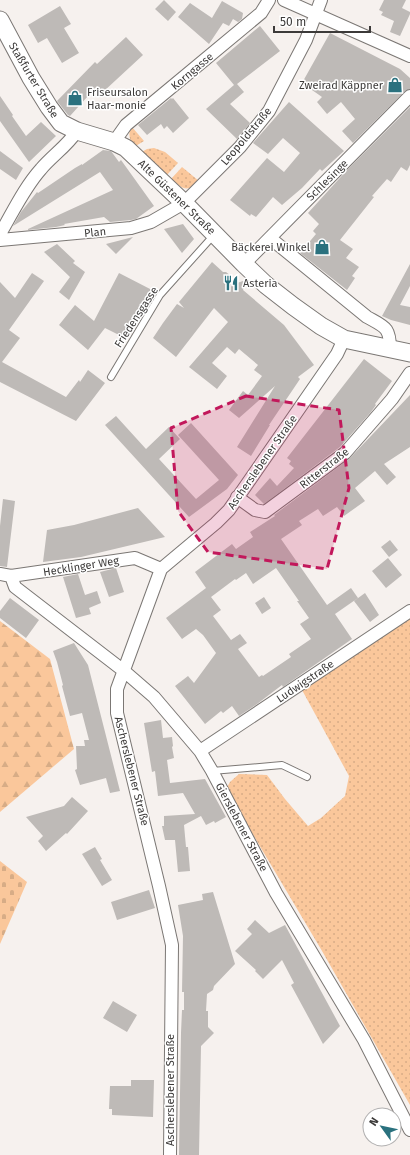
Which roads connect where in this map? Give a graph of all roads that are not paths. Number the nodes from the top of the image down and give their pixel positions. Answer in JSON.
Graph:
{"nodes":[{"id":1,"x":269,"y":0,"type":"edge"},
{"id":2,"x":284,"y":0,"type":"edge"},
{"id":3,"x":321,"y":0,"type":"edge"},
{"id":4,"x":315,"y":15,"type":"junction"},
{"id":5,"x":0,"y":20,"type":"edge"},
{"id":6,"x":410,"y":56,"type":"edge"},
{"id":7,"x":410,"y":96,"type":"edge"},
{"id":8,"x":77,"y":131,"type":"junction"},
{"id":9,"x":114,"y":142,"type":"junction"},
{"id":10,"x":184,"y":203,"type":"junction"},
{"id":11,"x":0,"y":234,"type":"edge"},
{"id":12,"x":214,"y":234,"type":"junction"},
{"id":13,"x":270,"y":238,"type":"junction"},
{"id":14,"x":0,"y":240,"type":"edge"},
{"id":15,"x":244,"y":264,"type":"junction"},
{"id":16,"x":344,"y":339,"type":"junction"},
{"id":17,"x":390,"y":349,"type":"junction"},
{"id":18,"x":410,"y":353,"type":"edge"},
{"id":19,"x":410,"y":373,"type":"edge"},
{"id":20,"x":111,"y":377,"type":"dead end"},
{"id":21,"x":237,"y":497,"type":"junction"},
{"id":22,"x":161,"y":569,"type":"junction"},
{"id":23,"x":5,"y":575,"type":"edge"},
{"id":24,"x":410,"y":611,"type":"edge"},
{"id":25,"x":124,"y":671,"type":"junction"},
{"id":26,"x":200,"y":751,"type":"junction"},
{"id":27,"x":212,"y":770,"type":"junction"},
{"id":28,"x":307,"y":777,"type":"dead end"},
{"id":29,"x":410,"y":1130,"type":"edge"},
{"id":30,"x":170,"y":1155,"type":"edge"}],
"edges":[{"from":1,"to":9,"type":"street","name":"Korngasse"},
{"from":2,"to":4,"type":"street"},
{"from":3,"to":4,"type":"street","name":"Leopoldstraße"},
{"from":4,"to":6,"type":"street"},
{"from":4,"to":10,"type":"street","name":"Leopoldstraße"},
{"from":5,"to":8,"type":"main road","name":"Staßfurter Straße"},
{"from":7,"to":13,"type":"street","name":"Schlesinge"},
{"from":8,"to":9,"type":"main road","name":"Alte Güstener Straße"},
{"from":8,"to":11,"type":"street"},
{"from":9,"to":10,"type":"main road","name":"Alte Güstener Straße"},
{"from":10,"to":12,"type":"main road","name":"Alte Güstener Straße"},
{"from":10,"to":14,"type":"street","name":"Plan"},
{"from":12,"to":15,"type":"main road","name":"Alte Güstener Straße"},
{"from":12,"to":20,"type":"lane","name":"Friedensgasse"},
{"from":13,"to":15,"type":"street","name":"Schlesinge"},
{"from":13,"to":17,"type":"street"},
{"from":15,"to":16,"type":"main road","name":"Alte Güstener Straße"},
{"from":16,"to":17,"type":"main road","name":"Alte Güstener Straße"},
{"from":16,"to":21,"type":"street","name":"Ascherslebener Straße"},
{"from":17,"to":18,"type":"main road","name":"Alte Güstener Straße"},
{"from":19,"to":21,"type":"street","name":"Ritterstraße"},
{"from":21,"to":22,"type":"street","name":"Ascherslebener Straße"},
{"from":22,"to":23,"type":"street","name":"Hecklinger Weg"},
{"from":22,"to":25,"type":"street","name":"Ascherslebener Straße"},
{"from":23,"to":25,"type":"street","name":"Gierslebener Straße"},
{"from":24,"to":26,"type":"street","name":"Ludwigstraße"},
{"from":25,"to":26,"type":"street","name":"Gierslebener Straße"},
{"from":25,"to":30,"type":"street","name":"Ascherslebener Straße"},
{"from":26,"to":27,"type":"street","name":"Gierslebener Straße"},
{"from":27,"to":28,"type":"lane"},
{"from":27,"to":29,"type":"street","name":"Gierslebener Straße"}]}
